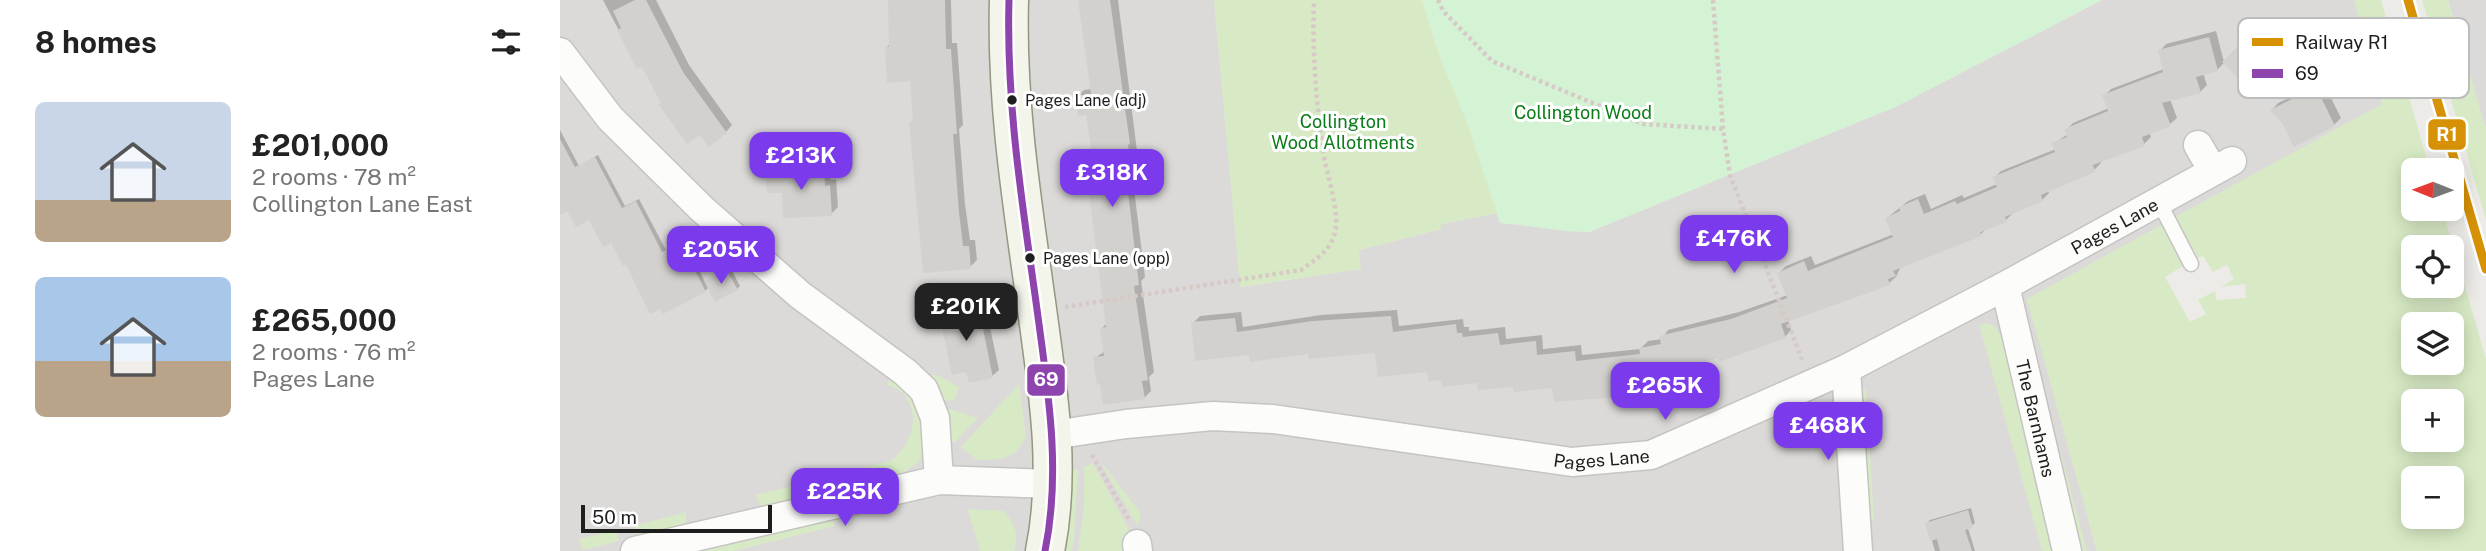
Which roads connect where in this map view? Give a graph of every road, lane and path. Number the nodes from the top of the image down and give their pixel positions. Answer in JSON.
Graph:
{"nodes":[{"id":1,"x":1009,"y":0,"type":"edge"},
{"id":2,"x":1314,"y":0,"type":"edge"},
{"id":3,"x":1438,"y":0,"type":"edge"},
{"id":4,"x":1713,"y":0,"type":"edge"},
{"id":5,"x":560,"y":52,"type":"edge"},
{"id":6,"x":1723,"y":129,"type":"junction"},
{"id":7,"x":2198,"y":145,"type":"dead end"},
{"id":8,"x":2159,"y":202,"type":"junction"},
{"id":9,"x":2191,"y":264,"type":"dead end"},
{"id":10,"x":2005,"y":286,"type":"junction"},
{"id":11,"x":1037,"y":311,"type":"junction"},
{"id":12,"x":1846,"y":369,"type":"junction"},
{"id":13,"x":1812,"y":385,"type":"junction"},
{"id":14,"x":1066,"y":433,"type":"junction"},
{"id":15,"x":939,"y":480,"type":"junction"},
{"id":16,"x":1053,"y":484,"type":"junction"},
{"id":17,"x":1137,"y":548,"type":"edge"},
{"id":18,"x":635,"y":551,"type":"edge"},
{"id":19,"x":1045,"y":551,"type":"edge"},
{"id":20,"x":1858,"y":551,"type":"edge"},
{"id":21,"x":2067,"y":551,"type":"edge"}],
"edges":[{"from":1,"to":11,"type":"street"},
{"from":2,"to":11,"type":"path"},
{"from":3,"to":6,"type":"path"},
{"from":4,"to":6,"type":"path"},
{"from":5,"to":15,"type":"street"},
{"from":6,"to":13,"type":"path"},
{"from":7,"to":8,"type":"street","name":"Pages Lane"},
{"from":8,"to":9,"type":"lane"},
{"from":8,"to":10,"type":"street","name":"Pages Lane"},
{"from":10,"to":12,"type":"street","name":"Pages Lane"},
{"from":10,"to":21,"type":"street","name":"The Barnhams"},
{"from":11,"to":14,"type":"street"},
{"from":12,"to":13,"type":"street","name":"Pages Lane"},
{"from":12,"to":20,"type":"street"},
{"from":13,"to":14,"type":"street","name":"Pages Lane"},
{"from":14,"to":16,"type":"street"},
{"from":14,"to":17,"type":"path"},
{"from":15,"to":16,"type":"street"},
{"from":15,"to":18,"type":"street"},
{"from":16,"to":19,"type":"street"}]}
